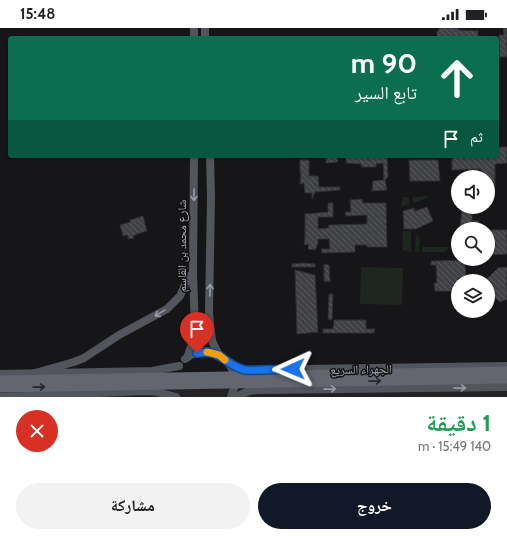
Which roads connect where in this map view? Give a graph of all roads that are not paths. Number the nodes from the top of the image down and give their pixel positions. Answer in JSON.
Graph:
{"nodes":[{"id":1,"x":194,"y":158,"type":"edge"},
{"id":2,"x":210,"y":158,"type":"edge"},
{"id":3,"x":193,"y":273,"type":"junction"},
{"id":4,"x":209,"y":313,"type":"junction"},
{"id":5,"x":194,"y":323,"type":"junction"},
{"id":6,"x":219,"y":355,"type":"junction"},
{"id":7,"x":187,"y":358,"type":"junction"},
{"id":8,"x":230,"y":364,"type":"junction"},
{"id":9,"x":179,"y":366,"type":"junction"},
{"id":10,"x":507,"y":366,"type":"edge"},
{"id":11,"x":507,"y":371,"type":"edge"},
{"id":12,"x":35,"y":373,"type":"junction"},
{"id":13,"x":0,"y":374,"type":"edge"},
{"id":14,"x":507,"y":378,"type":"edge"},
{"id":15,"x":0,"y":380,"type":"edge"},
{"id":16,"x":507,"y":387,"type":"edge"},
{"id":17,"x":0,"y":388,"type":"edge"},
{"id":18,"x":0,"y":397,"type":"edge"},
{"id":19,"x":176,"y":397,"type":"edge"},
{"id":20,"x":179,"y":397,"type":"edge"},
{"id":21,"x":231,"y":397,"type":"edge"},
{"id":22,"x":236,"y":397,"type":"edge"}],
"edges":[{"from":1,"to":3,"type":"main road","name":"شارع محمد بن القاسم","one_way":true},
{"from":4,"to":2,"type":"main road","one_way":true},
{"from":3,"to":5,"type":"main road","name":"شارع محمد بن القاسم"},
{"from":3,"to":12,"type":"main road","one_way":true},
{"from":4,"to":5,"type":"main road"},
{"from":4,"to":6,"type":"main road"},
{"from":5,"to":7,"type":"main road","name":"شارع محمد بن القاسم"},
{"from":6,"to":7,"type":"main road"},
{"from":6,"to":8,"type":"main road"},
{"from":7,"to":9,"type":"main road"},
{"from":8,"to":10,"type":"main road","name":"الجهراء السريع"},
{"from":8,"to":21,"type":"main road"},
{"from":9,"to":12,"type":"main road"},
{"from":9,"to":20,"type":"main road"},
{"from":11,"to":15,"type":"highway","name":"الجهراء السريع"},
{"from":12,"to":13,"type":"main road"},
{"from":17,"to":14,"type":"highway","name":"الجهراء السريع","one_way":true},
{"from":22,"to":16,"type":"main road","name":"الجهراء السريع","one_way":true},
{"from":18,"to":19,"type":"main road"}]}
